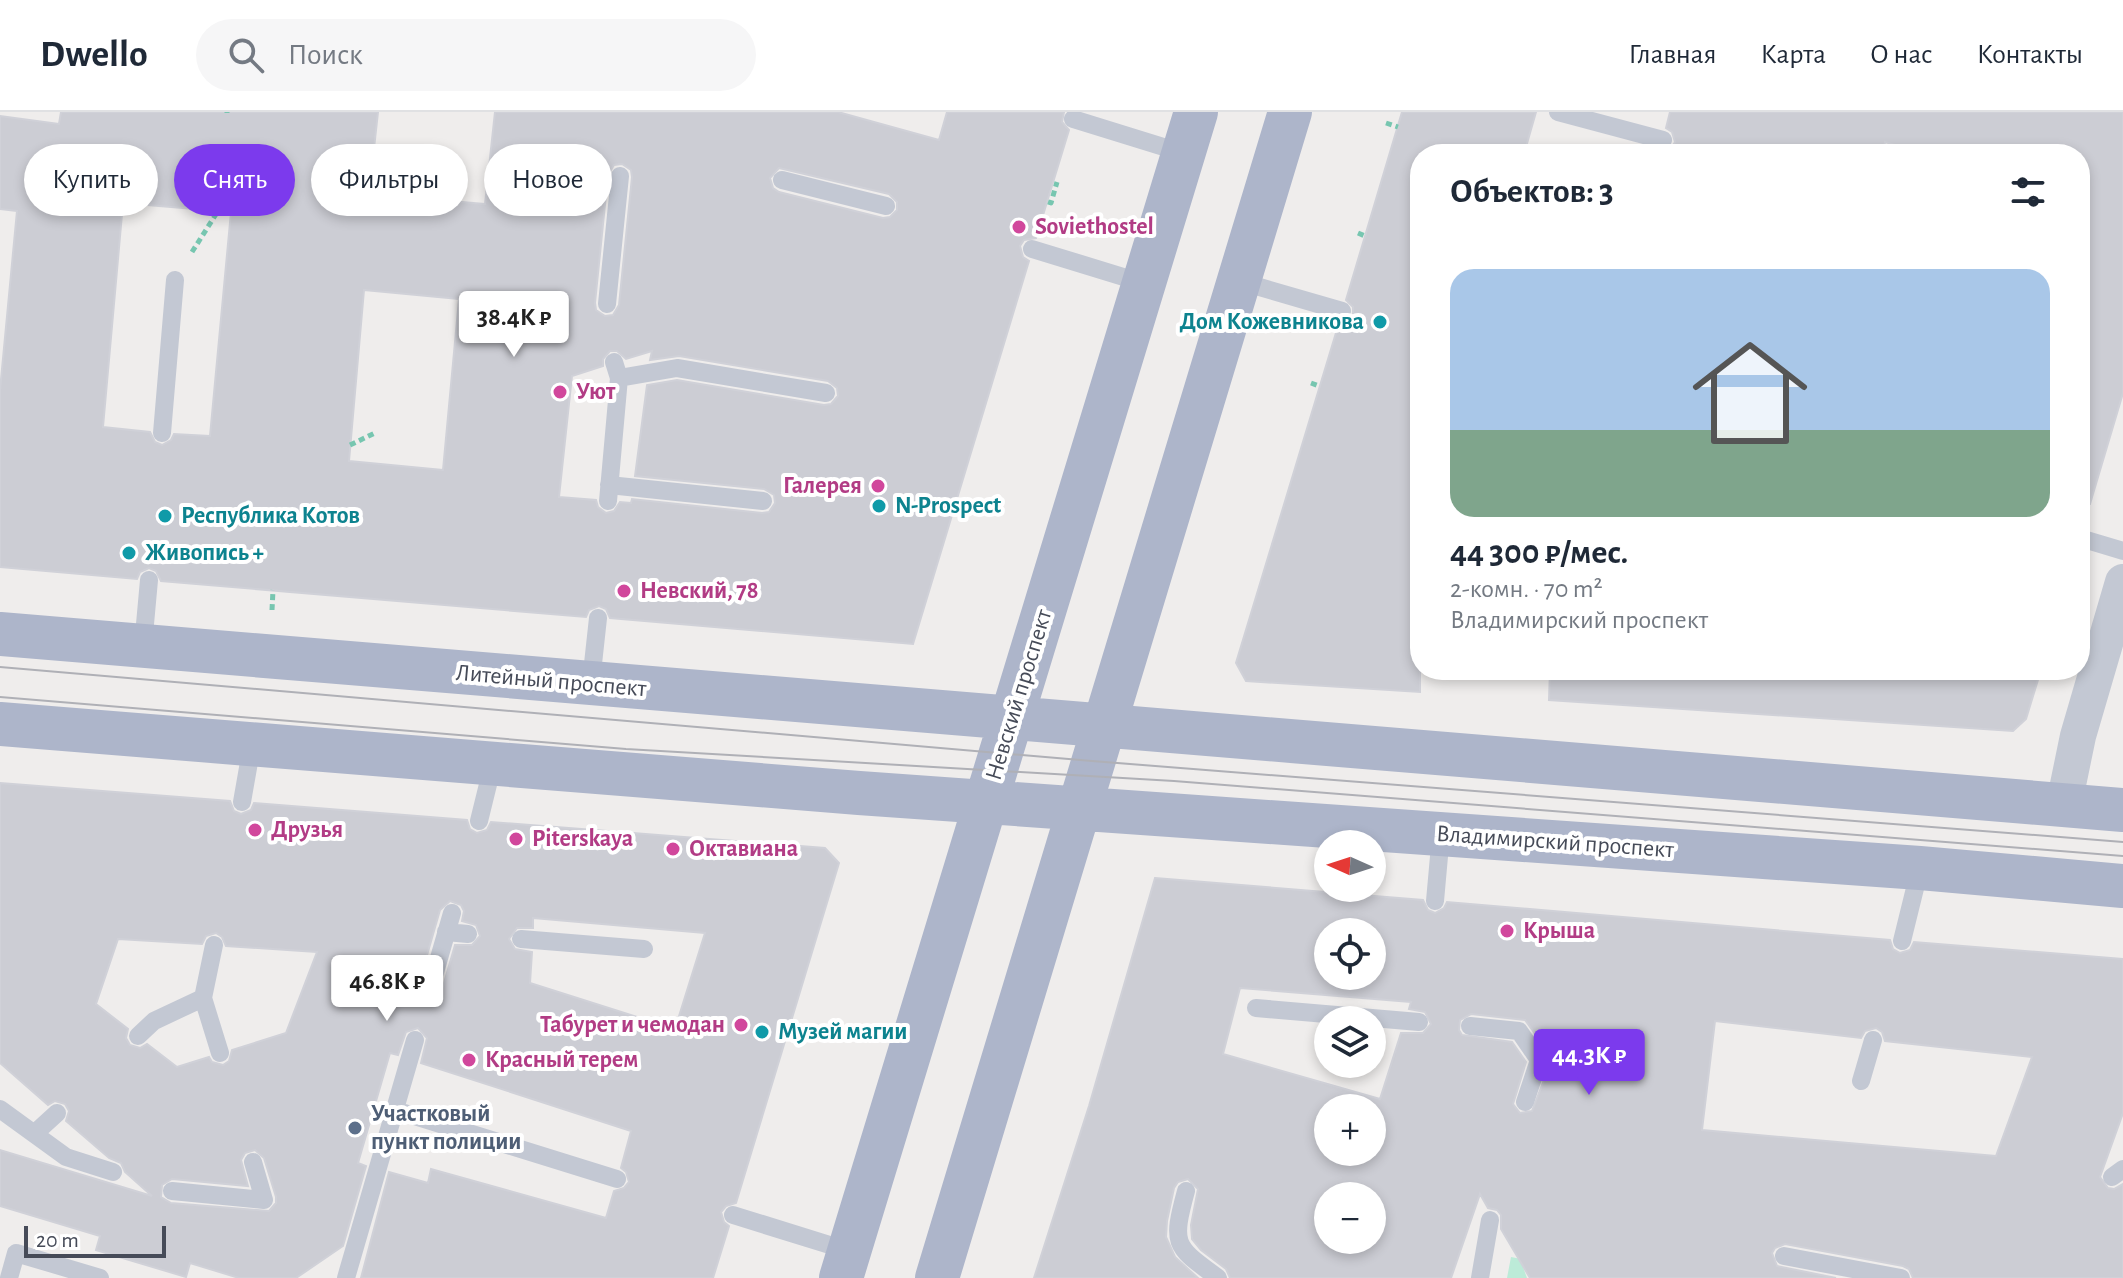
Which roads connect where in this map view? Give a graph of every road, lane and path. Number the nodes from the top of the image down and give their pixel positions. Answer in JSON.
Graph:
{"nodes":[{"id":1,"x":1196,"y":112,"type":"edge"},
{"id":2,"x":1290,"y":112,"type":"edge"},
{"id":3,"x":1558,"y":112,"type":"edge"},
{"id":4,"x":1073,"y":119,"type":"dead end"},
{"id":5,"x":1386,"y":123,"type":"dead end"},
{"id":6,"x":1398,"y":127,"type":"dead end"},
{"id":7,"x":1663,"y":140,"type":"dead end"},
{"id":8,"x":1183,"y":153,"type":"junction"},
{"id":9,"x":620,"y":176,"type":"dead end"},
{"id":10,"x":782,"y":180,"type":"dead end"},
{"id":11,"x":1057,"y":182,"type":"dead end"},
{"id":12,"x":1048,"y":202,"type":"dead end"},
{"id":13,"x":886,"y":206,"type":"dead end"},
{"id":14,"x":215,"y":216,"type":"edge"},
{"id":15,"x":1358,"y":233,"type":"dead end"},
{"id":16,"x":1365,"y":236,"type":"dead end"},
{"id":17,"x":1032,"y":249,"type":"dead end"},
{"id":18,"x":175,"y":280,"type":"joint"},
{"id":19,"x":1239,"y":281,"type":"junction"},
{"id":20,"x":1143,"y":283,"type":"junction"},
{"id":21,"x":607,"y":304,"type":"dead end"},
{"id":22,"x":1342,"y":311,"type":"dead end"},
{"id":23,"x":1311,"y":383,"type":"dead end"},
{"id":24,"x":1319,"y":386,"type":"dead end"},
{"id":25,"x":826,"y":393,"type":"dead end"},
{"id":26,"x":377,"y":432,"type":"dead end"},
{"id":27,"x":162,"y":433,"type":"dead end"},
{"id":28,"x":350,"y":445,"type":"dead end"},
{"id":29,"x":763,"y":501,"type":"dead end"},
{"id":30,"x":2090,"y":541,"type":"edge"},
{"id":31,"x":2123,"y":551,"type":"edge"},
{"id":32,"x":149,"y":580,"type":"dead end"},
{"id":33,"x":2123,"y":582,"type":"edge"},
{"id":34,"x":273,"y":590,"type":"dead end"},
{"id":35,"x":272,"y":611,"type":"dead end"},
{"id":36,"x":598,"y":618,"type":"dead end"},
{"id":37,"x":0,"y":634,"type":"edge"},
{"id":38,"x":143,"y":646,"type":"junction"},
{"id":39,"x":591,"y":685,"type":"junction"},
{"id":40,"x":1011,"y":720,"type":"junction"},
{"id":41,"x":0,"y":724,"type":"edge"},
{"id":42,"x":1102,"y":727,"type":"junction"},
{"id":43,"x":252,"y":745,"type":"junction"},
{"id":44,"x":493,"y":764,"type":"junction"},
{"id":45,"x":242,"y":802,"type":"dead end"},
{"id":46,"x":987,"y":802,"type":"junction"},
{"id":47,"x":2064,"y":804,"type":"junction"},
{"id":48,"x":1078,"y":809,"type":"junction"},
{"id":49,"x":2123,"y":810,"type":"edge"},
{"id":50,"x":479,"y":821,"type":"dead end"},
{"id":51,"x":1441,"y":834,"type":"junction"},
{"id":52,"x":1920,"y":868,"type":"junction"},
{"id":53,"x":2123,"y":886,"type":"edge"},
{"id":54,"x":1435,"y":901,"type":"dead end"},
{"id":55,"x":452,"y":913,"type":"dead end"},
{"id":56,"x":446,"y":932,"type":"junction"},
{"id":57,"x":468,"y":934,"type":"dead end"},
{"id":58,"x":521,"y":939,"type":"dead end"},
{"id":59,"x":1902,"y":941,"type":"dead end"},
{"id":60,"x":214,"y":945,"type":"dead end"},
{"id":61,"x":644,"y":949,"type":"dead end"},
{"id":62,"x":431,"y":986,"type":"dead end"},
{"id":63,"x":203,"y":998,"type":"junction"},
{"id":64,"x":1256,"y":1008,"type":"dead end"},
{"id":65,"x":1419,"y":1022,"type":"dead end"},
{"id":66,"x":1470,"y":1026,"type":"dead end"},
{"id":67,"x":138,"y":1036,"type":"dead end"},
{"id":68,"x":415,"y":1040,"type":"dead end"},
{"id":69,"x":1873,"y":1040,"type":"dead end"},
{"id":70,"x":220,"y":1053,"type":"dead end"},
{"id":71,"x":1861,"y":1081,"type":"dead end"},
{"id":72,"x":1525,"y":1102,"type":"dead end"},
{"id":73,"x":0,"y":1109,"type":"edge"},
{"id":74,"x":395,"y":1110,"type":"junction"},
{"id":75,"x":57,"y":1113,"type":"dead end"},
{"id":76,"x":34,"y":1134,"type":"junction"},
{"id":77,"x":253,"y":1162,"type":"dead end"},
{"id":78,"x":113,"y":1172,"type":"dead end"},
{"id":79,"x":617,"y":1179,"type":"dead end"},
{"id":80,"x":172,"y":1191,"type":"dead end"},
{"id":81,"x":1186,"y":1191,"type":"dead end"},
{"id":82,"x":733,"y":1215,"type":"dead end"},
{"id":83,"x":1490,"y":1220,"type":"dead end"},
{"id":84,"x":1784,"y":1256,"type":"dead end"},
{"id":85,"x":846,"y":1265,"type":"edge"},
{"id":86,"x":9,"y":1278,"type":"edge"},
{"id":87,"x":100,"y":1278,"type":"edge"},
{"id":88,"x":346,"y":1278,"type":"edge"},
{"id":89,"x":937,"y":1278,"type":"edge"},
{"id":90,"x":1218,"y":1278,"type":"edge"},
{"id":91,"x":1480,"y":1278,"type":"edge"},
{"id":92,"x":1901,"y":1278,"type":"edge"}],
"edges":[{"from":1,"to":8,"type":"main road","name":"Невский проспект"},
{"from":2,"to":19,"type":"main road"},
{"from":3,"to":7,"type":"lane"},
{"from":4,"to":8,"type":"lane"},
{"from":5,"to":6,"type":"path"},
{"from":8,"to":20,"type":"main road","name":"Невский проспект"},
{"from":9,"to":21,"type":"lane"},
{"from":10,"to":13,"type":"lane"},
{"from":11,"to":12,"type":"path"},
{"from":14,"to":18,"type":"path"},
{"from":15,"to":16,"type":"path"},
{"from":17,"to":20,"type":"lane"},
{"from":18,"to":27,"type":"lane"},
{"from":19,"to":22,"type":"lane"},
{"from":19,"to":42,"type":"main road"},
{"from":20,"to":40,"type":"main road","name":"Невский проспект"},
{"from":23,"to":24,"type":"path"},
{"from":25,"to":29,"type":"lane"},
{"from":26,"to":28,"type":"path"},
{"from":30,"to":31,"type":"lane"},
{"from":32,"to":38,"type":"lane"},
{"from":33,"to":47,"type":"street"},
{"from":34,"to":35,"type":"path"},
{"from":36,"to":39,"type":"lane"},
{"from":37,"to":38,"type":"main road","name":"Литейный проспект"},
{"from":38,"to":39,"type":"main road","name":"Литейный проспект"},
{"from":39,"to":40,"type":"main road","name":"Литейный проспект"},
{"from":40,"to":42,"type":"main road","name":"Литейный проспект"},
{"from":40,"to":46,"type":"main road","name":"Невский проспект"},
{"from":41,"to":43,"type":"main road"},
{"from":42,"to":47,"type":"main road"},
{"from":42,"to":48,"type":"main road"},
{"from":43,"to":44,"type":"main road"},
{"from":43,"to":45,"type":"lane"},
{"from":44,"to":46,"type":"main road"},
{"from":44,"to":50,"type":"lane"},
{"from":46,"to":48,"type":"main road","name":"Владимирский проспект"},
{"from":46,"to":85,"type":"main road","name":"Невский проспект"},
{"from":47,"to":49,"type":"main road"},
{"from":48,"to":51,"type":"main road","name":"Владимирский проспект"},
{"from":48,"to":89,"type":"main road"},
{"from":51,"to":52,"type":"main road","name":"Владимирский проспект"},
{"from":51,"to":54,"type":"lane"},
{"from":52,"to":53,"type":"main road","name":"Владимирский проспект"},
{"from":52,"to":59,"type":"lane"},
{"from":55,"to":56,"type":"lane"},
{"from":56,"to":57,"type":"lane"},
{"from":56,"to":62,"type":"lane"},
{"from":58,"to":61,"type":"lane"},
{"from":60,"to":63,"type":"lane"},
{"from":63,"to":67,"type":"lane"},
{"from":63,"to":70,"type":"lane"},
{"from":64,"to":65,"type":"lane"},
{"from":66,"to":72,"type":"lane"},
{"from":68,"to":74,"type":"lane"},
{"from":69,"to":71,"type":"lane"},
{"from":73,"to":76,"type":"lane"},
{"from":74,"to":79,"type":"lane"},
{"from":74,"to":88,"type":"lane"},
{"from":75,"to":76,"type":"lane"},
{"from":76,"to":78,"type":"lane"},
{"from":77,"to":80,"type":"lane"},
{"from":81,"to":90,"type":"lane"},
{"from":82,"to":85,"type":"lane"},
{"from":83,"to":91,"type":"lane"},
{"from":84,"to":92,"type":"lane"},
{"from":86,"to":87,"type":"lane"}]}
